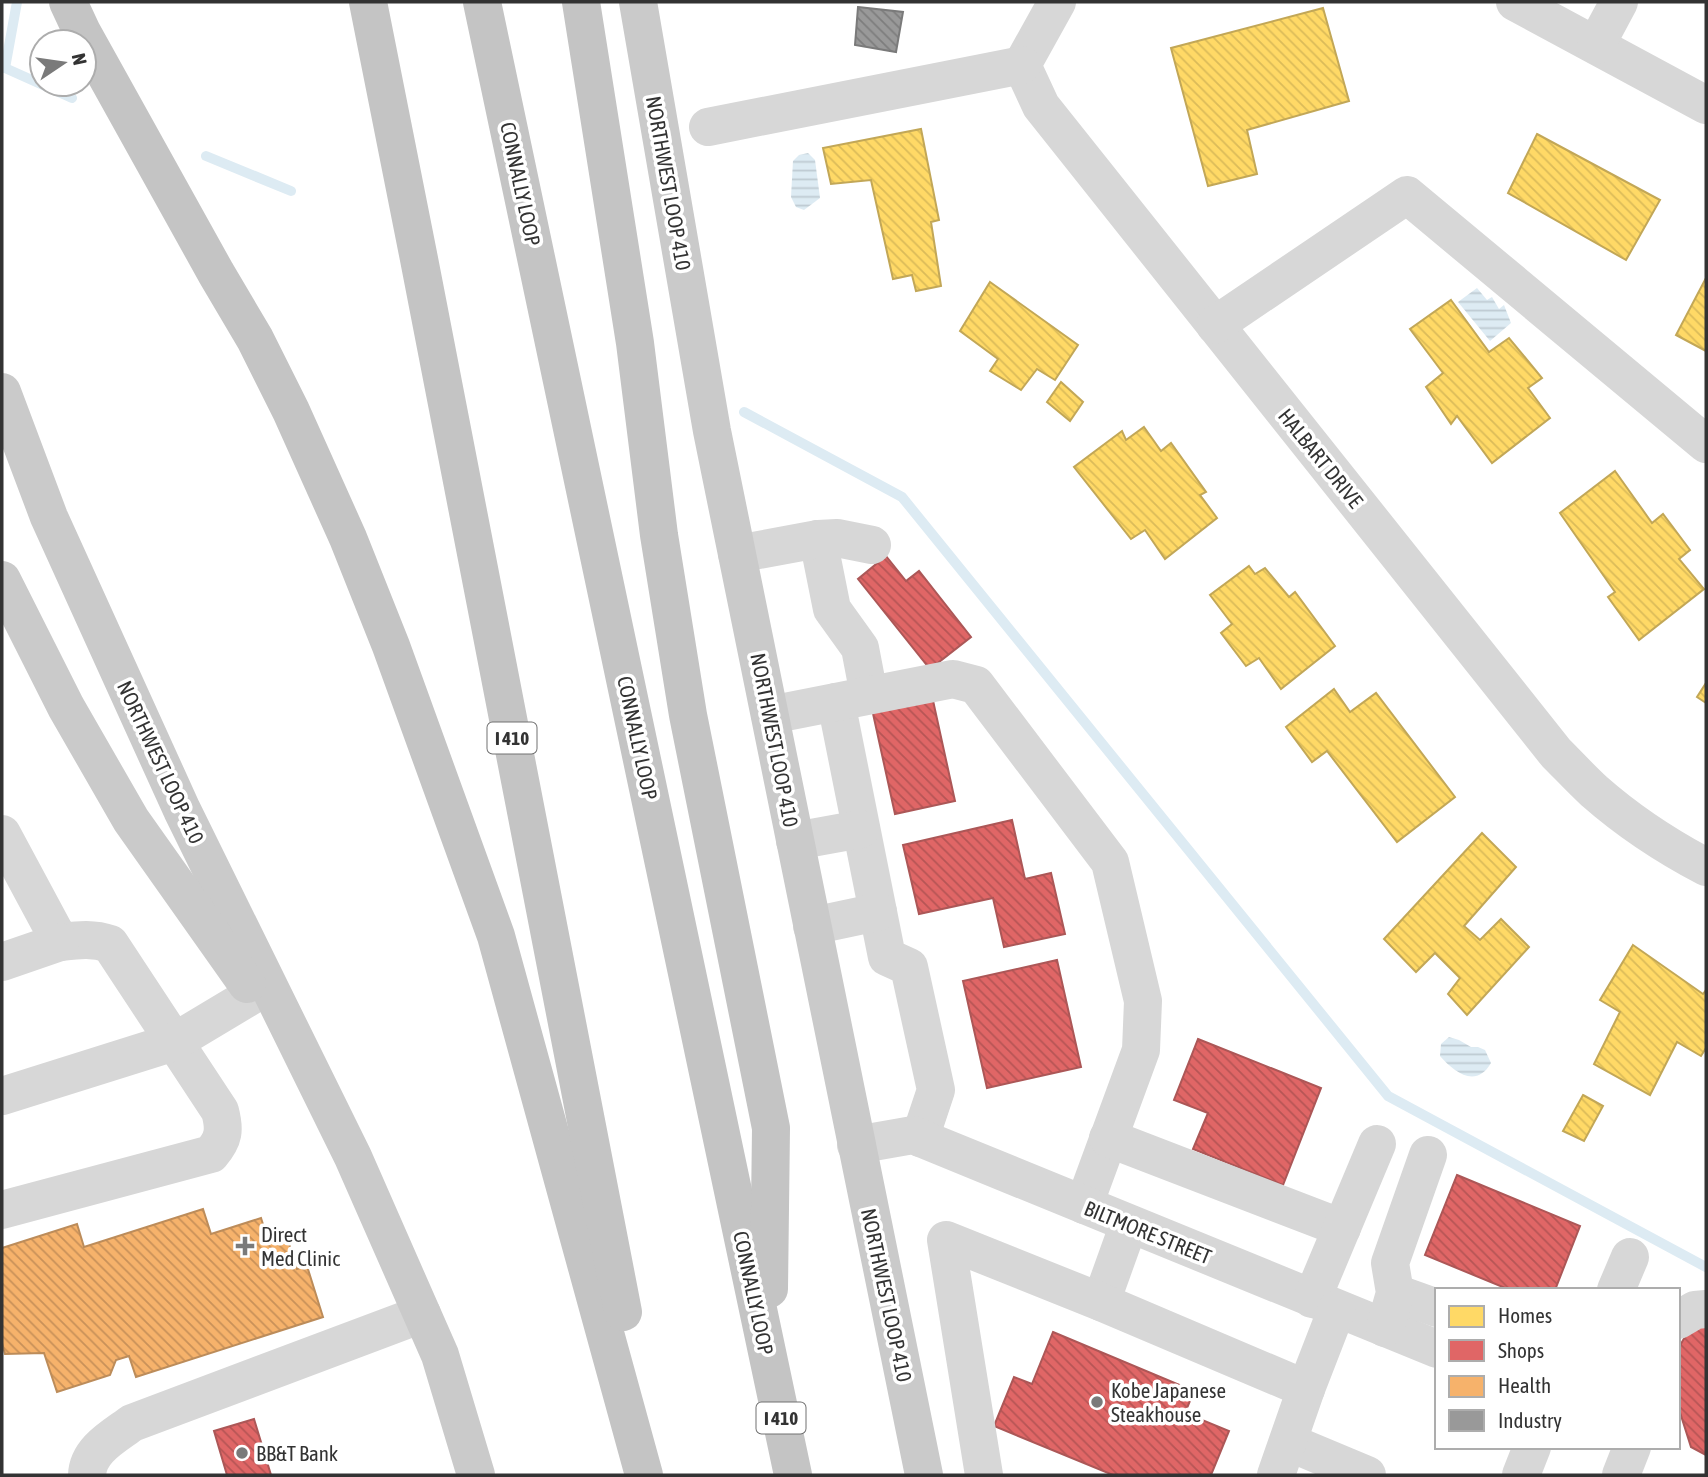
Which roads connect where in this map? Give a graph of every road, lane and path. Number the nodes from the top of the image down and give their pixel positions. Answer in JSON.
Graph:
{"nodes":[{"id":1,"x":68,"y":2,"type":"edge"},
{"id":2,"x":368,"y":2,"type":"edge"},
{"id":3,"x":482,"y":2,"type":"edge"},
{"id":4,"x":581,"y":2,"type":"edge"},
{"id":5,"x":638,"y":2,"type":"edge"},
{"id":6,"x":1058,"y":2,"type":"edge"},
{"id":7,"x":1515,"y":2,"type":"edge"},
{"id":8,"x":1619,"y":2,"type":"edge"},
{"id":9,"x":1596,"y":46,"type":"junction"},
{"id":10,"x":1022,"y":65,"type":"junction"},
{"id":11,"x":1706,"y":105,"type":"edge"},
{"id":12,"x":708,"y":127,"type":"dead end"},
{"id":13,"x":1215,"y":325,"type":"junction"},
{"id":14,"x":2,"y":391,"type":"edge"},
{"id":15,"x":1706,"y":444,"type":"edge"},
{"id":16,"x":818,"y":538,"type":"junction"},
{"id":17,"x":872,"y":545,"type":"dead end"},
{"id":18,"x":737,"y":554,"type":"junction"},
{"id":19,"x":2,"y":580,"type":"edge"},
{"id":20,"x":852,"y":699,"type":"junction"},
{"id":21,"x":770,"y":715,"type":"junction"},
{"id":22,"x":861,"y":829,"type":"junction"},
{"id":23,"x":2,"y":834,"type":"edge"},
{"id":24,"x":795,"y":841,"type":"junction"},
{"id":25,"x":1706,"y":867,"type":"edge"},
{"id":26,"x":878,"y":912,"type":"junction"},
{"id":27,"x":812,"y":926,"type":"junction"},
{"id":28,"x":60,"y":942,"type":"junction"},
{"id":29,"x":2,"y":962,"type":"edge"},
{"id":30,"x":254,"y":995,"type":"junction"},
{"id":31,"x":174,"y":1041,"type":"junction"},
{"id":32,"x":2,"y":1096,"type":"edge"},
{"id":33,"x":337,"y":1125,"type":"junction"},
{"id":34,"x":920,"y":1138,"type":"junction"},
{"id":35,"x":1108,"y":1138,"type":"junction"},
{"id":36,"x":1377,"y":1144,"type":"dead end"},
{"id":37,"x":856,"y":1145,"type":"junction"},
{"id":38,"x":1428,"y":1155,"type":"dead end"},
{"id":39,"x":1084,"y":1205,"type":"junction"},
{"id":40,"x":2,"y":1210,"type":"edge"},
{"id":41,"x":1129,"y":1224,"type":"junction"},
{"id":42,"x":1342,"y":1228,"type":"junction"},
{"id":43,"x":1101,"y":1303,"type":"junction"},
{"id":44,"x":1325,"y":1304,"type":"junction"},
{"id":45,"x":1435,"y":1308,"type":"edge"},
{"id":46,"x":1706,"y":1309,"type":"edge"},
{"id":47,"x":1390,"y":1310,"type":"junction"},
{"id":48,"x":422,"y":1314,"type":"junction"},
{"id":49,"x":1680,"y":1319,"type":"edge"},
{"id":50,"x":1435,"y":1347,"type":"edge"},
{"id":51,"x":769,"y":1361,"type":"junction"},
{"id":52,"x":1306,"y":1389,"type":"junction"},
{"id":53,"x":1531,"y":1449,"type":"edge"},
{"id":54,"x":1632,"y":1449,"type":"edge"},
{"id":55,"x":1282,"y":1459,"type":"edge"},
{"id":56,"x":87,"y":1475,"type":"edge"},
{"id":57,"x":476,"y":1475,"type":"edge"},
{"id":58,"x":644,"y":1475,"type":"edge"},
{"id":59,"x":655,"y":1475,"type":"edge"},
{"id":60,"x":793,"y":1475,"type":"edge"},
{"id":61,"x":924,"y":1475,"type":"edge"},
{"id":62,"x":984,"y":1475,"type":"edge"},
{"id":63,"x":1367,"y":1475,"type":"edge"},
{"id":64,"x":1521,"y":1475,"type":"edge"},
{"id":65,"x":1621,"y":1475,"type":"edge"}],
"edges":[{"from":1,"to":58,"type":"highway"},
{"from":2,"to":59,"type":"highway","number":"I 410"},
{"from":3,"to":51,"type":"highway","name":"CONNALLY LOOP","number":"I 410"},
{"from":4,"to":51,"type":"highway"},
{"from":5,"to":18,"type":"main road","name":"NORTHWEST LOOP 410"},
{"from":6,"to":10,"type":"street"},
{"from":7,"to":9,"type":"street"},
{"from":8,"to":9,"type":"street"},
{"from":9,"to":11,"type":"street"},
{"from":10,"to":12,"type":"street"},
{"from":10,"to":13,"type":"street","name":"HALBART DRIVE"},
{"from":13,"to":15,"type":"street"},
{"from":13,"to":25,"type":"street","name":"HALBART DRIVE"},
{"from":14,"to":33,"type":"main road","name":"NORTHWEST LOOP 410"},
{"from":16,"to":17,"type":"street"},
{"from":16,"to":18,"type":"street"},
{"from":16,"to":20,"type":"street"},
{"from":18,"to":21,"type":"main road","name":"NORTHWEST LOOP 410"},
{"from":19,"to":30,"type":"main road","name":"NORTHWEST LOOP 410"},
{"from":20,"to":21,"type":"street"},
{"from":20,"to":22,"type":"street"},
{"from":20,"to":35,"type":"street"},
{"from":21,"to":24,"type":"main road","name":"NORTHWEST LOOP 410"},
{"from":22,"to":24,"type":"street"},
{"from":22,"to":26,"type":"street"},
{"from":23,"to":28,"type":"street"},
{"from":24,"to":27,"type":"main road","name":"NORTHWEST LOOP 410"},
{"from":26,"to":27,"type":"street"},
{"from":26,"to":34,"type":"street"},
{"from":27,"to":37,"type":"main road","name":"NORTHWEST LOOP 410"},
{"from":28,"to":29,"type":"street"},
{"from":28,"to":31,"type":"street"},
{"from":30,"to":31,"type":"street"},
{"from":30,"to":33,"type":"main road","name":"NORTHWEST LOOP 410"},
{"from":31,"to":32,"type":"street"},
{"from":31,"to":40,"type":"street"},
{"from":33,"to":48,"type":"main road","name":"NORTHWEST LOOP 410"},
{"from":34,"to":37,"type":"street","name":"BILTMORE STREET"},
{"from":34,"to":39,"type":"street","name":"BILTMORE STREET"},
{"from":35,"to":39,"type":"street"},
{"from":35,"to":42,"type":"street"},
{"from":36,"to":42,"type":"street"},
{"from":37,"to":61,"type":"main road","name":"NORTHWEST LOOP 410"},
{"from":38,"to":47,"type":"street"},
{"from":39,"to":41,"type":"street","name":"BILTMORE STREET"},
{"from":41,"to":43,"type":"street"},
{"from":41,"to":44,"type":"street","name":"BILTMORE STREET"},
{"from":42,"to":44,"type":"street"},
{"from":43,"to":52,"type":"street"},
{"from":43,"to":62,"type":"street"},
{"from":44,"to":47,"type":"street","name":"BILTMORE STREET"},
{"from":44,"to":52,"type":"street"},
{"from":45,"to":47,"type":"street"},
{"from":46,"to":49,"type":"street"},
{"from":47,"to":50,"type":"street","name":"BILTMORE STREET"},
{"from":48,"to":56,"type":"street"},
{"from":48,"to":57,"type":"main road","name":"NORTHWEST LOOP 410"},
{"from":51,"to":60,"type":"highway","name":"CONNALLY LOOP","number":"I 410"},
{"from":52,"to":55,"type":"street"},
{"from":53,"to":64,"type":"street"},
{"from":54,"to":65,"type":"street"},
{"from":55,"to":63,"type":"street"}]}
